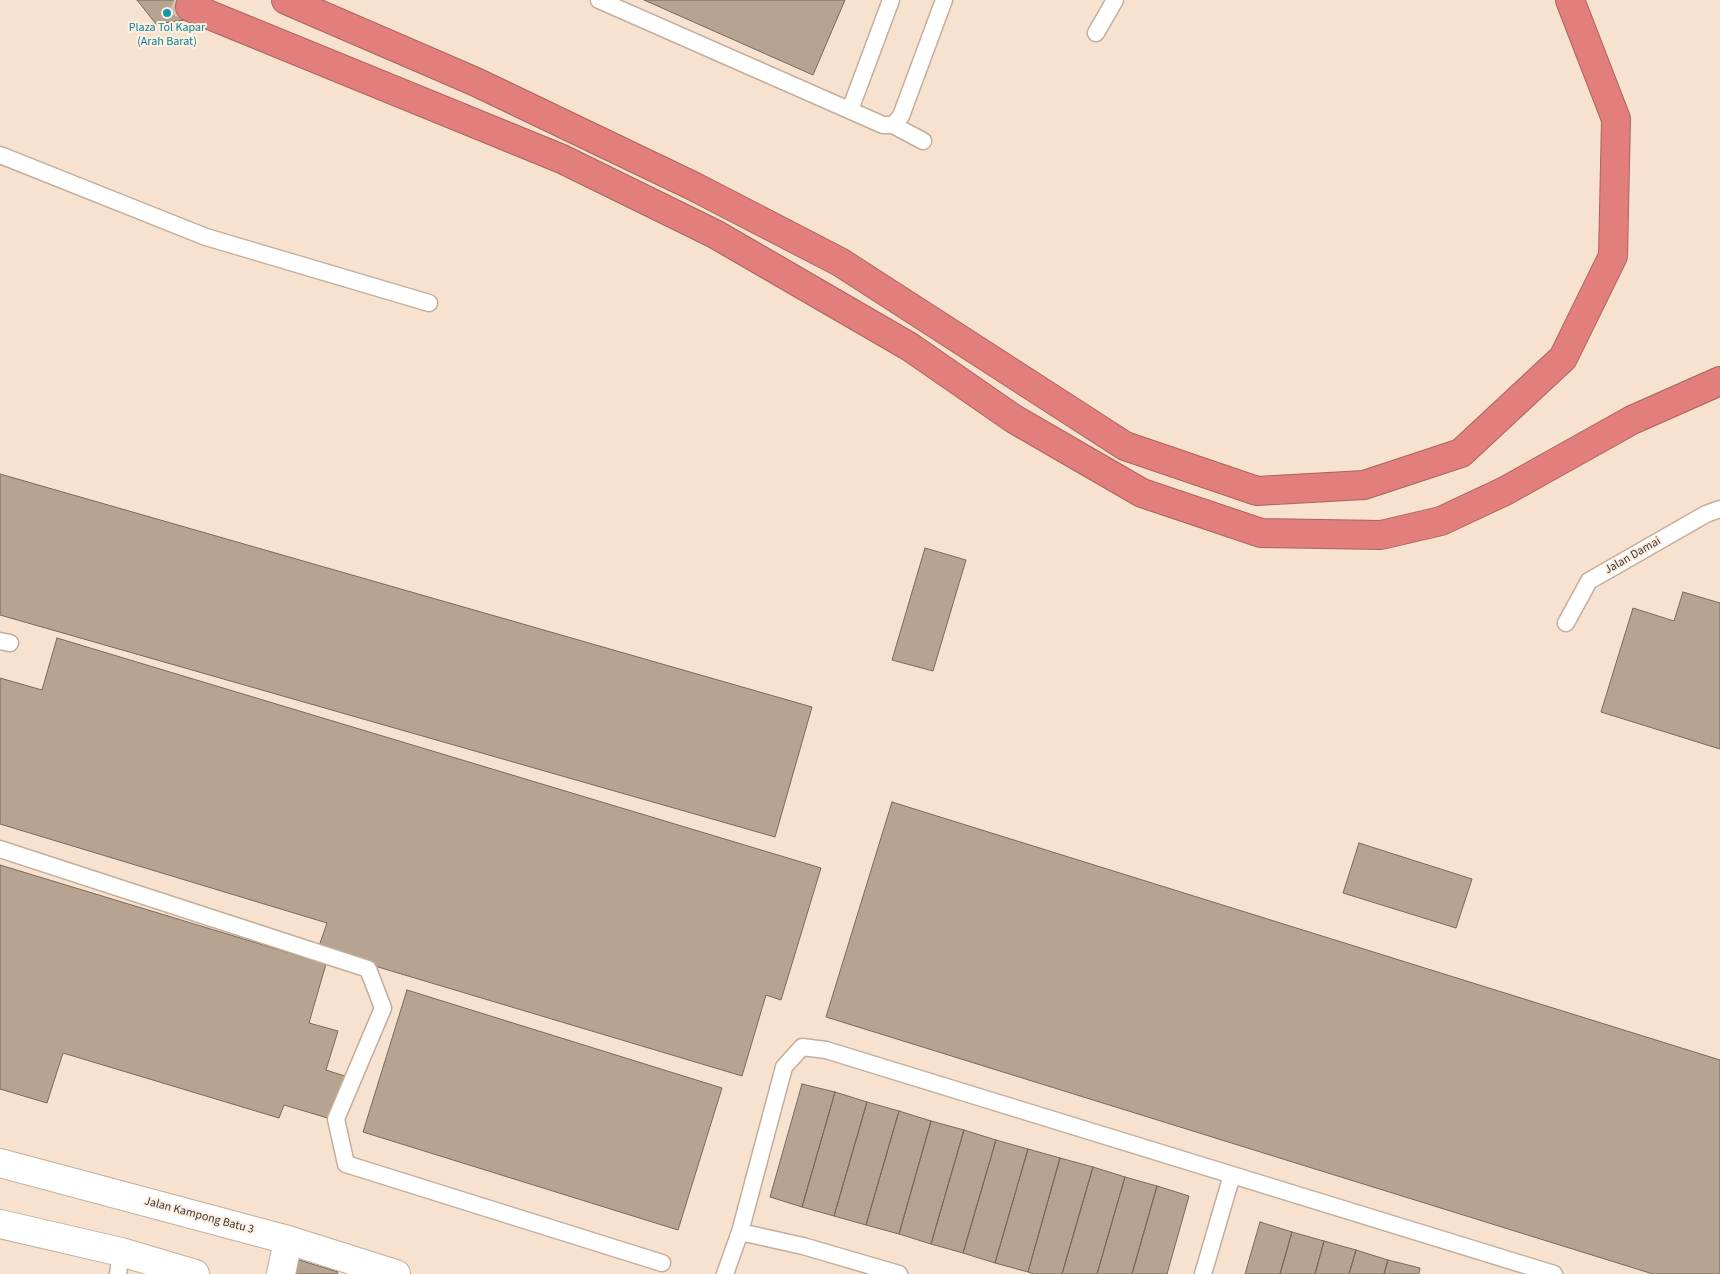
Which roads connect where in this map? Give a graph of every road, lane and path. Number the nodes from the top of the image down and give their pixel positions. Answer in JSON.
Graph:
{"nodes":[{"id":1,"x":286,"y":0,"type":"edge"},
{"id":2,"x":600,"y":0,"type":"edge"},
{"id":3,"x":891,"y":0,"type":"edge"},
{"id":4,"x":944,"y":0,"type":"edge"},
{"id":5,"x":1115,"y":0,"type":"edge"},
{"id":6,"x":1570,"y":0,"type":"edge"},
{"id":7,"x":190,"y":6,"type":"tunnel mouth"},
{"id":8,"x":1096,"y":33,"type":"dead end"},
{"id":9,"x":850,"y":110,"type":"junction"},
{"id":10,"x":893,"y":125,"type":"junction"},
{"id":11,"x":923,"y":141,"type":"dead end"},
{"id":12,"x":0,"y":156,"type":"edge"},
{"id":13,"x":429,"y":303,"type":"dead end"},
{"id":14,"x":1720,"y":381,"type":"edge"},
{"id":15,"x":1720,"y":509,"type":"edge"},
{"id":16,"x":1566,"y":622,"type":"dead end"},
{"id":17,"x":0,"y":849,"type":"edge"},
{"id":18,"x":0,"y":1162,"type":"edge"},
{"id":19,"x":1232,"y":1175,"type":"junction"},
{"id":20,"x":0,"y":1224,"type":"edge"},
{"id":21,"x":740,"y":1232,"type":"junction"},
{"id":22,"x":288,"y":1240,"type":"junction"},
{"id":23,"x":120,"y":1263,"type":"edge"},
{"id":24,"x":662,"y":1263,"type":"dead end"},
{"id":25,"x":195,"y":1274,"type":"edge"},
{"id":26,"x":282,"y":1274,"type":"edge"},
{"id":27,"x":396,"y":1274,"type":"edge"},
{"id":28,"x":726,"y":1274,"type":"edge"},
{"id":29,"x":899,"y":1274,"type":"edge"},
{"id":30,"x":1203,"y":1274,"type":"edge"},
{"id":31,"x":1554,"y":1274,"type":"edge"}],
"edges":[{"from":1,"to":6,"type":"highway"},
{"from":2,"to":9,"type":"lane"},
{"from":3,"to":9,"type":"lane"},
{"from":4,"to":10,"type":"lane"},
{"from":5,"to":8,"type":"lane"},
{"from":7,"to":14,"type":"highway"},
{"from":9,"to":10,"type":"lane"},
{"from":10,"to":11,"type":"lane"},
{"from":12,"to":13,"type":"lane"},
{"from":15,"to":16,"type":"lane","name":"Jalan Damai"},
{"from":17,"to":24,"type":"lane"},
{"from":18,"to":22,"type":"street","name":"Jalan Kampong Batu 3"},
{"from":19,"to":21,"type":"lane"},
{"from":19,"to":30,"type":"lane"},
{"from":19,"to":31,"type":"lane"},
{"from":20,"to":23,"type":"street"},
{"from":21,"to":28,"type":"lane"},
{"from":21,"to":29,"type":"lane"},
{"from":22,"to":26,"type":"street"},
{"from":22,"to":27,"type":"street","name":"Jalan Kampong Batu 3"},
{"from":23,"to":25,"type":"street"}]}
